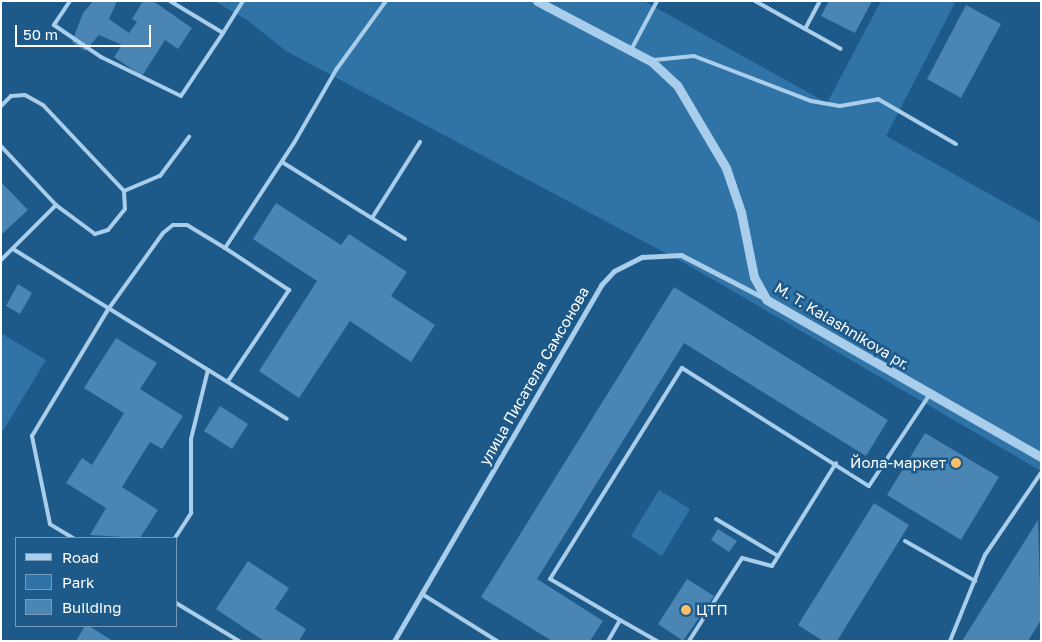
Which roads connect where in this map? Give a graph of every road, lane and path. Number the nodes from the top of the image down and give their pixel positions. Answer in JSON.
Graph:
{"nodes":[{"id":1,"x":70,"y":1,"type":"edge"},
{"id":2,"x":170,"y":1,"type":"edge"},
{"id":3,"x":242,"y":1,"type":"edge"},
{"id":4,"x":386,"y":1,"type":"edge"},
{"id":5,"x":537,"y":1,"type":"edge"},
{"id":6,"x":657,"y":1,"type":"edge"},
{"id":7,"x":755,"y":1,"type":"edge"},
{"id":8,"x":820,"y":1,"type":"edge"},
{"id":9,"x":805,"y":29,"type":"junction"},
{"id":10,"x":223,"y":33,"type":"junction"},
{"id":11,"x":841,"y":49,"type":"dead end"},
{"id":12,"x":631,"y":50,"type":"junction"},
{"id":13,"x":651,"y":60,"type":"junction"},
{"id":14,"x":1,"y":96,"type":"edge"},
{"id":15,"x":6,"y":101,"type":"junction"},
{"id":16,"x":1,"y":106,"type":"edge"},
{"id":17,"x":189,"y":137,"type":"dead end"},
{"id":18,"x":420,"y":142,"type":"dead end"},
{"id":19,"x":956,"y":144,"type":"dead end"},
{"id":20,"x":1,"y":146,"type":"edge"},
{"id":21,"x":282,"y":162,"type":"junction"},
{"id":22,"x":124,"y":191,"type":"junction"},
{"id":23,"x":56,"y":205,"type":"junction"},
{"id":24,"x":372,"y":218,"type":"junction"},
{"id":25,"x":405,"y":239,"type":"dead end"},
{"id":26,"x":225,"y":248,"type":"junction"},
{"id":27,"x":13,"y":249,"type":"junction"},
{"id":28,"x":1,"y":260,"type":"edge"},
{"id":29,"x":767,"y":300,"type":"junction"},
{"id":30,"x":107,"y":311,"type":"junction"},
{"id":31,"x":208,"y":370,"type":"junction"},
{"id":32,"x":228,"y":382,"type":"junction"},
{"id":33,"x":930,"y":394,"type":"junction"},
{"id":34,"x":287,"y":419,"type":"dead end"},
{"id":35,"x":1041,"y":457,"type":"edge"},
{"id":36,"x":836,"y":463,"type":"junction"},
{"id":37,"x":1041,"y":474,"type":"edge"},
{"id":38,"x":716,"y":519,"type":"dead end"},
{"id":39,"x":71,"y":537,"type":"edge"},
{"id":40,"x":176,"y":537,"type":"edge"},
{"id":41,"x":905,"y":541,"type":"dead end"},
{"id":42,"x":778,"y":556,"type":"junction"},
{"id":43,"x":974,"y":581,"type":"junction"},
{"id":44,"x":422,"y":594,"type":"junction"},
{"id":45,"x":178,"y":604,"type":"edge"},
{"id":46,"x":620,"y":620,"type":"junction"},
{"id":47,"x":239,"y":641,"type":"edge"},
{"id":48,"x":394,"y":641,"type":"edge"},
{"id":49,"x":497,"y":641,"type":"edge"},
{"id":50,"x":608,"y":641,"type":"edge"},
{"id":51,"x":656,"y":641,"type":"edge"},
{"id":52,"x":689,"y":641,"type":"edge"},
{"id":53,"x":950,"y":641,"type":"edge"}],
"edges":[{"from":1,"to":10,"type":"lane"},
{"from":2,"to":10,"type":"lane"},
{"from":3,"to":10,"type":"lane"},
{"from":4,"to":21,"type":"lane"},
{"from":5,"to":12,"type":"street","name":"M. T. Kalashnikova pr."},
{"from":6,"to":12,"type":"lane"},
{"from":7,"to":9,"type":"lane"},
{"from":8,"to":9,"type":"lane"},
{"from":9,"to":11,"type":"lane"},
{"from":12,"to":13,"type":"street","name":"M. T. Kalashnikova pr."},
{"from":13,"to":19,"type":"lane"},
{"from":13,"to":29,"type":"street","name":"M. T. Kalashnikova pr."},
{"from":14,"to":15,"type":"lane"},
{"from":15,"to":16,"type":"lane"},
{"from":15,"to":22,"type":"lane"},
{"from":17,"to":22,"type":"lane"},
{"from":18,"to":24,"type":"lane"},
{"from":20,"to":23,"type":"lane"},
{"from":21,"to":24,"type":"lane"},
{"from":21,"to":26,"type":"lane"},
{"from":22,"to":23,"type":"lane"},
{"from":23,"to":27,"type":"lane"},
{"from":24,"to":25,"type":"lane"},
{"from":26,"to":30,"type":"lane"},
{"from":26,"to":32,"type":"lane"},
{"from":27,"to":28,"type":"lane"},
{"from":27,"to":30,"type":"lane"},
{"from":29,"to":33,"type":"street","name":"M. T. Kalashnikova pr."},
{"from":29,"to":44,"type":"street","name":"улица Писателя Самсонова"},
{"from":30,"to":31,"type":"lane"},
{"from":30,"to":39,"type":"lane"},
{"from":31,"to":32,"type":"lane"},
{"from":31,"to":40,"type":"lane"},
{"from":32,"to":34,"type":"lane"},
{"from":33,"to":35,"type":"street","name":"M. T. Kalashnikova pr."},
{"from":33,"to":36,"type":"lane"},
{"from":36,"to":42,"type":"lane"},
{"from":36,"to":46,"type":"lane"},
{"from":37,"to":43,"type":"lane"},
{"from":38,"to":42,"type":"lane"},
{"from":41,"to":43,"type":"lane"},
{"from":42,"to":52,"type":"lane"},
{"from":43,"to":53,"type":"lane"},
{"from":44,"to":48,"type":"street","name":"улица Писателя Самсонова"},
{"from":44,"to":49,"type":"lane"},
{"from":45,"to":47,"type":"lane"},
{"from":46,"to":50,"type":"lane"},
{"from":46,"to":51,"type":"lane"}]}
